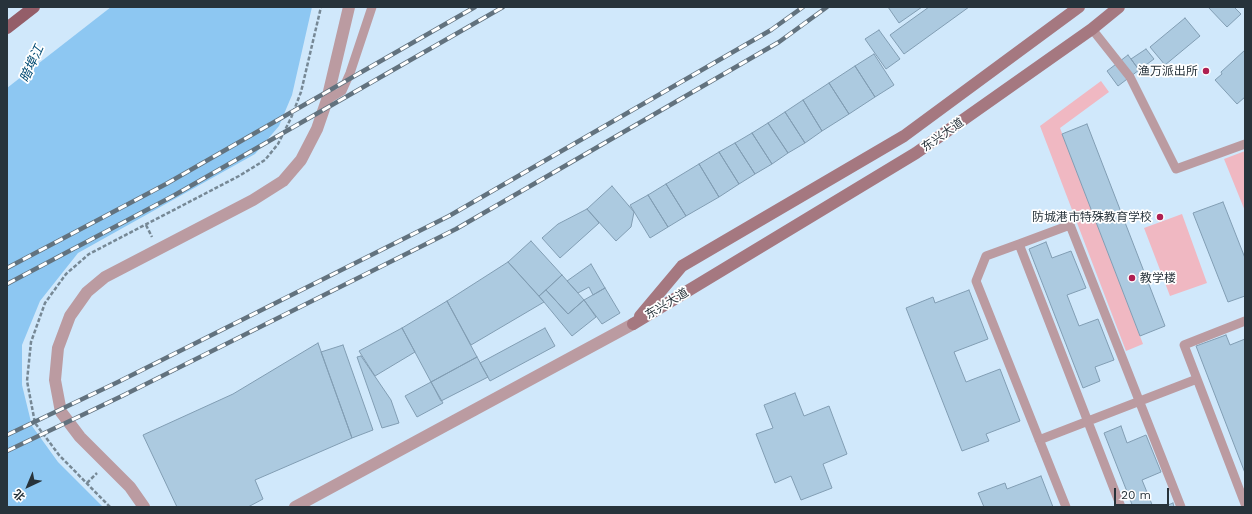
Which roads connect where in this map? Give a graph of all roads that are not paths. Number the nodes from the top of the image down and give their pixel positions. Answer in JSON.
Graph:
{"nodes":[{"id":1,"x":34,"y":7,"type":"edge"},
{"id":2,"x":349,"y":7,"type":"edge"},
{"id":3,"x":372,"y":7,"type":"edge"},
{"id":4,"x":1079,"y":7,"type":"edge"},
{"id":5,"x":1119,"y":7,"type":"edge"},
{"id":6,"x":7,"y":28,"type":"edge"},
{"id":7,"x":1092,"y":28,"type":"junction"},
{"id":8,"x":327,"y":100,"type":"junction"},
{"id":9,"x":1245,"y":144,"type":"edge"},
{"id":10,"x":1019,"y":244,"type":"junction"},
{"id":11,"x":1245,"y":321,"type":"edge"},
{"id":12,"x":633,"y":324,"type":"junction"},
{"id":13,"x":1197,"y":380,"type":"junction"},
{"id":14,"x":1140,"y":401,"type":"junction"},
{"id":15,"x":1088,"y":421,"type":"junction"},
{"id":16,"x":1039,"y":440,"type":"junction"},
{"id":17,"x":1245,"y":504,"type":"edge"},
{"id":18,"x":144,"y":507,"type":"edge"},
{"id":19,"x":294,"y":507,"type":"edge"},
{"id":20,"x":1066,"y":507,"type":"edge"},
{"id":21,"x":1121,"y":507,"type":"edge"},
{"id":22,"x":1181,"y":507,"type":"edge"}],
"edges":[{"from":1,"to":6,"type":"main road"},
{"from":2,"to":8,"type":"street"},
{"from":3,"to":8,"type":"lane"},
{"from":4,"to":12,"type":"main road","name":"东兴大道"},
{"from":5,"to":7,"type":"main road","name":"东兴大道"},
{"from":7,"to":9,"type":"lane"},
{"from":7,"to":12,"type":"main road","name":"东兴大道"},
{"from":8,"to":18,"type":"street"},
{"from":10,"to":14,"type":"lane"},
{"from":10,"to":15,"type":"lane"},
{"from":10,"to":16,"type":"lane"},
{"from":11,"to":13,"type":"lane"},
{"from":12,"to":19,"type":"street"},
{"from":13,"to":14,"type":"lane"},
{"from":13,"to":17,"type":"lane"},
{"from":14,"to":15,"type":"lane"},
{"from":14,"to":22,"type":"lane"},
{"from":15,"to":16,"type":"lane"},
{"from":15,"to":21,"type":"lane"},
{"from":16,"to":20,"type":"lane"}]}
